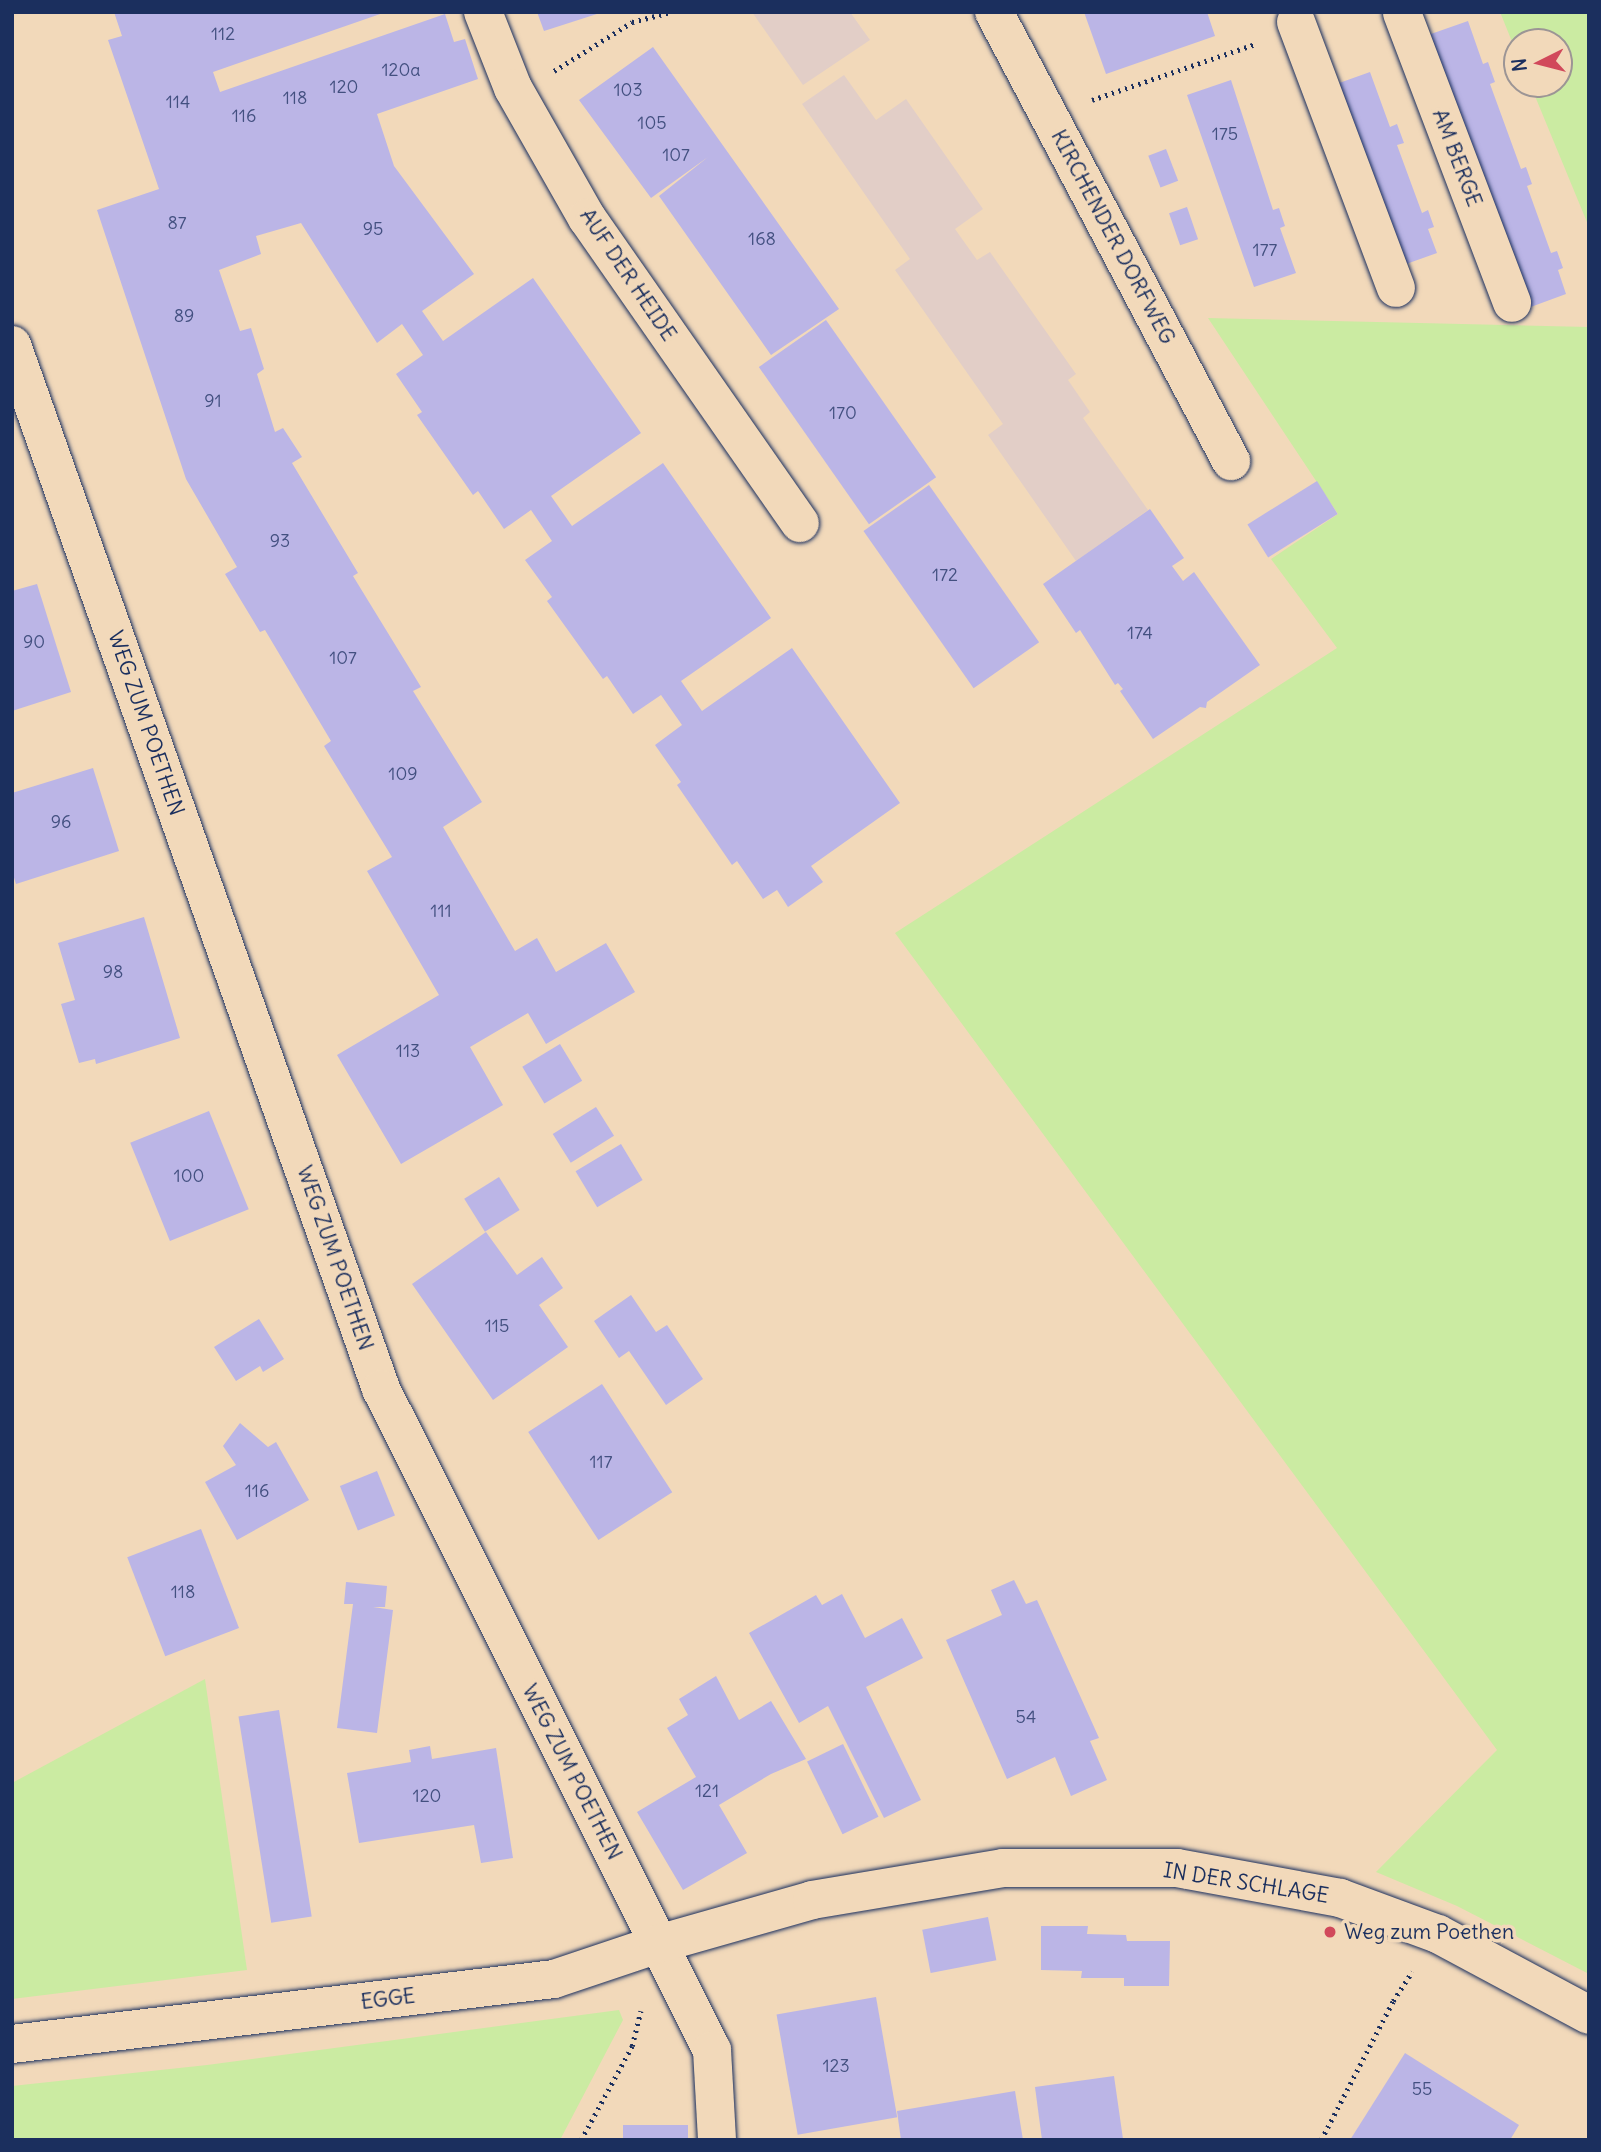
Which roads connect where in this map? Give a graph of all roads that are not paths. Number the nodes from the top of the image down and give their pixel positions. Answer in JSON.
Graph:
{"nodes":[{"id":1,"x":483,"y":12,"type":"edge"},
{"id":2,"x":993,"y":12,"type":"edge"},
{"id":3,"x":1402,"y":13,"type":"edge"},
{"id":4,"x":1296,"y":22,"type":"road end"},
{"id":5,"x":1396,"y":288,"type":"dead end"},
{"id":6,"x":1512,"y":303,"type":"dead end"},
{"id":7,"x":12,"y":345,"type":"edge"},
{"id":8,"x":1231,"y":461,"type":"dead end"},
{"id":9,"x":800,"y":523,"type":"dead end"},
{"id":10,"x":756,"y":1916,"type":"joint"},
{"id":11,"x":658,"y":1944,"type":"junction"},
{"id":12,"x":1589,"y":2015,"type":"edge"},
{"id":13,"x":12,"y":2044,"type":"edge"},
{"id":14,"x":717,"y":2140,"type":"edge"}],
"edges":[{"from":1,"to":9,"type":"street","name":"AUF DER HEIDE"},
{"from":2,"to":8,"type":"street","name":"KIRCHENDER DORFWEG"},
{"from":3,"to":6,"type":"street","name":"AM BERGE"},
{"from":4,"to":5,"type":"street"},
{"from":7,"to":11,"type":"street","name":"WEG ZUM POETHEN"},
{"from":10,"to":11,"type":"street","name":"EGGE"},
{"from":10,"to":12,"type":"street","name":"IN DER SCHLAGE"},
{"from":11,"to":13,"type":"street","name":"EGGE"},
{"from":11,"to":14,"type":"street","name":"WEG ZUM POETHEN"}]}
